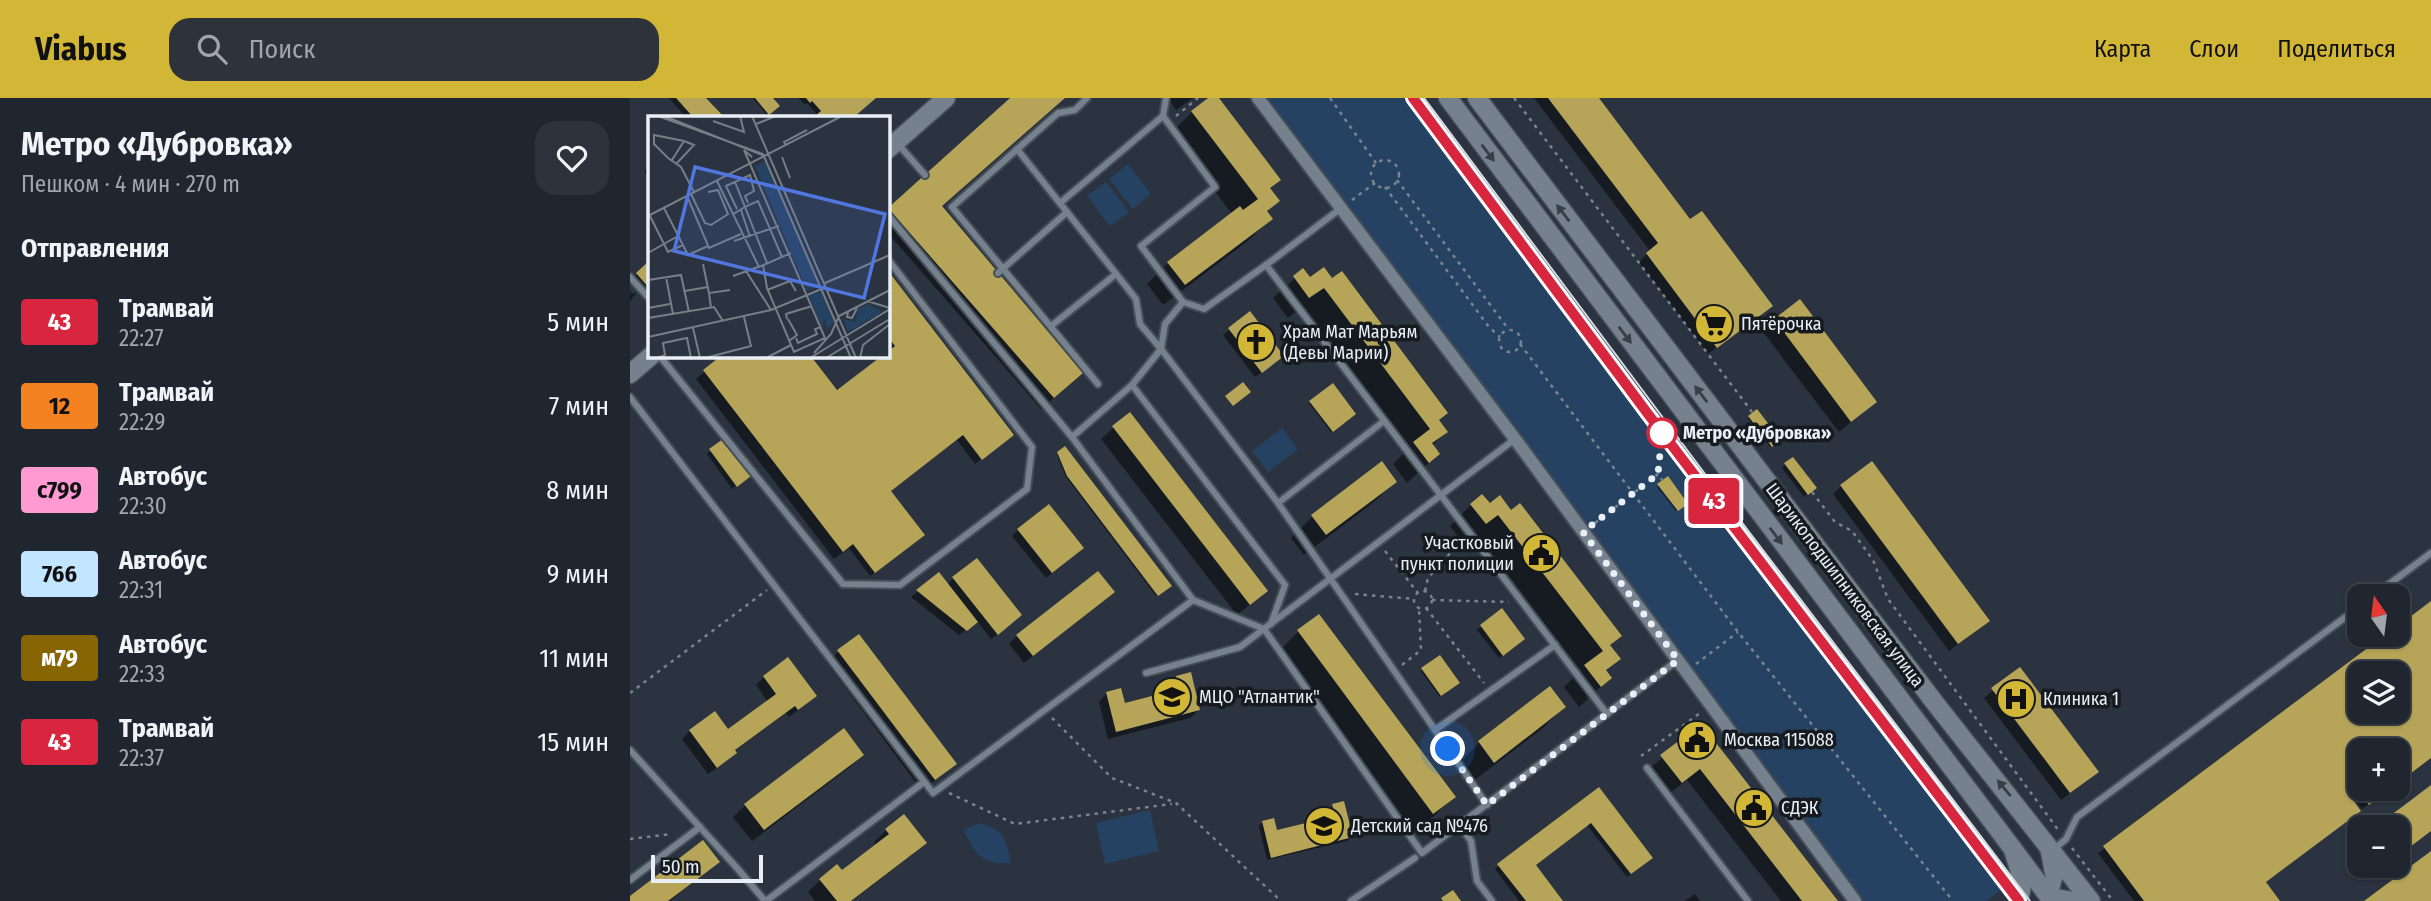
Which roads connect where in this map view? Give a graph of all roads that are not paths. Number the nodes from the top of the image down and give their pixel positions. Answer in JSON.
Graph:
{"nodes":[{"id":1,"x":946,"y":98,"type":"edge"},
{"id":2,"x":1087,"y":98,"type":"edge"},
{"id":3,"x":1166,"y":98,"type":"edge"},
{"id":4,"x":1258,"y":98,"type":"edge"},
{"id":5,"x":1448,"y":98,"type":"edge"},
{"id":6,"x":1477,"y":98,"type":"edge"},
{"id":7,"x":1165,"y":119,"type":"junction"},
{"id":8,"x":892,"y":146,"type":"edge"},
{"id":9,"x":1017,"y":149,"type":"junction"},
{"id":10,"x":925,"y":175,"type":"dead end"},
{"id":11,"x":1060,"y":203,"type":"junction"},
{"id":12,"x":1341,"y":208,"type":"junction"},
{"id":13,"x":1067,"y":212,"type":"junction"},
{"id":14,"x":889,"y":216,"type":"edge"},
{"id":15,"x":889,"y":261,"type":"edge"},
{"id":16,"x":1266,"y":265,"type":"junction"},
{"id":17,"x":1001,"y":271,"type":"junction"},
{"id":18,"x":1116,"y":274,"type":"junction"},
{"id":19,"x":630,"y":276,"type":"edge"},
{"id":20,"x":648,"y":297,"type":"edge"},
{"id":21,"x":968,"y":299,"type":"dead end"},
{"id":22,"x":1183,"y":302,"type":"junction"},
{"id":23,"x":962,"y":304,"type":"junction"},
{"id":24,"x":1051,"y":326,"type":"junction"},
{"id":25,"x":1161,"y":349,"type":"junction"},
{"id":26,"x":650,"y":357,"type":"edge"},
{"id":27,"x":661,"y":357,"type":"edge"},
{"id":28,"x":630,"y":374,"type":"edge"},
{"id":29,"x":1098,"y":384,"type":"dead end"},
{"id":30,"x":1132,"y":386,"type":"junction"},
{"id":31,"x":630,"y":397,"type":"edge"},
{"id":32,"x":1384,"y":421,"type":"junction"},
{"id":33,"x":1072,"y":437,"type":"junction"},
{"id":34,"x":1515,"y":439,"type":"junction"},
{"id":35,"x":1442,"y":495,"type":"junction"},
{"id":36,"x":1278,"y":503,"type":"junction"},
{"id":37,"x":2431,"y":553,"type":"edge"},
{"id":38,"x":1331,"y":579,"type":"junction"},
{"id":39,"x":2389,"y":584,"type":"edge"},
{"id":40,"x":1193,"y":600,"type":"junction"},
{"id":41,"x":2347,"y":616,"type":"edge"},
{"id":42,"x":1267,"y":627,"type":"junction"},
{"id":43,"x":1555,"y":645,"type":"junction"},
{"id":44,"x":1678,"y":660,"type":"junction"},
{"id":45,"x":1146,"y":673,"type":"dead end"},
{"id":46,"x":1607,"y":714,"type":"junction"},
{"id":47,"x":1435,"y":730,"type":"junction"},
{"id":48,"x":631,"y":753,"type":"edge"},
{"id":49,"x":1647,"y":768,"type":"dead end"},
{"id":50,"x":924,"y":782,"type":"junction"},
{"id":51,"x":1487,"y":805,"type":"junction"},
{"id":52,"x":1459,"y":825,"type":"junction"},
{"id":53,"x":697,"y":829,"type":"junction"},
{"id":54,"x":2056,"y":840,"type":"junction"},
{"id":55,"x":1415,"y":858,"type":"dead end"},
{"id":56,"x":2015,"y":858,"type":"junction"},
{"id":57,"x":630,"y":880,"type":"edge"},
{"id":58,"x":2048,"y":899,"type":"edge"},
{"id":59,"x":765,"y":901,"type":"edge"},
{"id":60,"x":1351,"y":901,"type":"edge"},
{"id":61,"x":1492,"y":901,"type":"edge"},
{"id":62,"x":1748,"y":901,"type":"edge"},
{"id":63,"x":1856,"y":901,"type":"edge"},
{"id":64,"x":2020,"y":901,"type":"edge"},
{"id":65,"x":2078,"y":901,"type":"edge"},
{"id":66,"x":2091,"y":901,"type":"edge"}],
"edges":[{"from":1,"to":8,"type":"main road"},
{"from":2,"to":9,"type":"lane"},
{"from":3,"to":7,"type":"lane"},
{"from":4,"to":12,"type":"street"},
{"from":5,"to":56,"type":"main road","name":"Шарикоподшипниковская улица","one_way":true},
{"from":54,"to":6,"type":"main road","name":"Шарикоподшипниковская улица","one_way":true},
{"from":7,"to":11,"type":"lane"},
{"from":7,"to":22,"type":"lane"},
{"from":8,"to":10,"type":"lane"},
{"from":9,"to":11,"type":"lane"},
{"from":9,"to":17,"type":"lane"},
{"from":11,"to":13,"type":"lane"},
{"from":12,"to":16,"type":"lane"},
{"from":12,"to":34,"type":"street"},
{"from":13,"to":17,"type":"lane"},
{"from":13,"to":18,"type":"lane"},
{"from":14,"to":23,"type":"lane"},
{"from":15,"to":27,"type":"lane"},
{"from":16,"to":22,"type":"lane"},
{"from":16,"to":32,"type":"lane"},
{"from":17,"to":24,"type":"lane"},
{"from":18,"to":24,"type":"lane"},
{"from":18,"to":25,"type":"lane"},
{"from":19,"to":20,"type":"lane"},
{"from":21,"to":23,"type":"lane"},
{"from":22,"to":25,"type":"lane"},
{"from":23,"to":33,"type":"lane"},
{"from":24,"to":29,"type":"lane"},
{"from":25,"to":30,"type":"lane"},
{"from":25,"to":36,"type":"lane"},
{"from":26,"to":28,"type":"main road"},
{"from":30,"to":33,"type":"lane"},
{"from":30,"to":42,"type":"lane"},
{"from":31,"to":50,"type":"lane"},
{"from":32,"to":35,"type":"lane"},
{"from":32,"to":36,"type":"lane"},
{"from":33,"to":40,"type":"lane"},
{"from":34,"to":35,"type":"lane"},
{"from":34,"to":44,"type":"street"},
{"from":35,"to":38,"type":"lane"},
{"from":35,"to":43,"type":"lane"},
{"from":36,"to":38,"type":"lane"},
{"from":37,"to":39,"type":"lane"},
{"from":38,"to":42,"type":"lane"},
{"from":38,"to":47,"type":"lane"},
{"from":40,"to":42,"type":"lane"},
{"from":40,"to":50,"type":"lane"},
{"from":41,"to":54,"type":"lane"},
{"from":42,"to":45,"type":"lane"},
{"from":42,"to":52,"type":"lane"},
{"from":43,"to":46,"type":"lane"},
{"from":43,"to":47,"type":"lane"},
{"from":44,"to":46,"type":"lane"},
{"from":44,"to":63,"type":"street"},
{"from":46,"to":51,"type":"lane"},
{"from":47,"to":51,"type":"lane"},
{"from":48,"to":53,"type":"lane"},
{"from":49,"to":62,"type":"lane"},
{"from":50,"to":59,"type":"lane"},
{"from":51,"to":52,"type":"lane"},
{"from":52,"to":61,"type":"lane"},
{"from":53,"to":57,"type":"lane"},
{"from":53,"to":59,"type":"lane"},
{"from":54,"to":58,"type":"street"},
{"from":54,"to":66,"type":"main road","name":"Шарикоподшипниковская улица"},
{"from":55,"to":60,"type":"lane"},
{"from":56,"to":58,"type":"main road","name":"Шарикоподшипниковская улица"},
{"from":56,"to":64,"type":"street"},
{"from":58,"to":65,"type":"street"}]}
